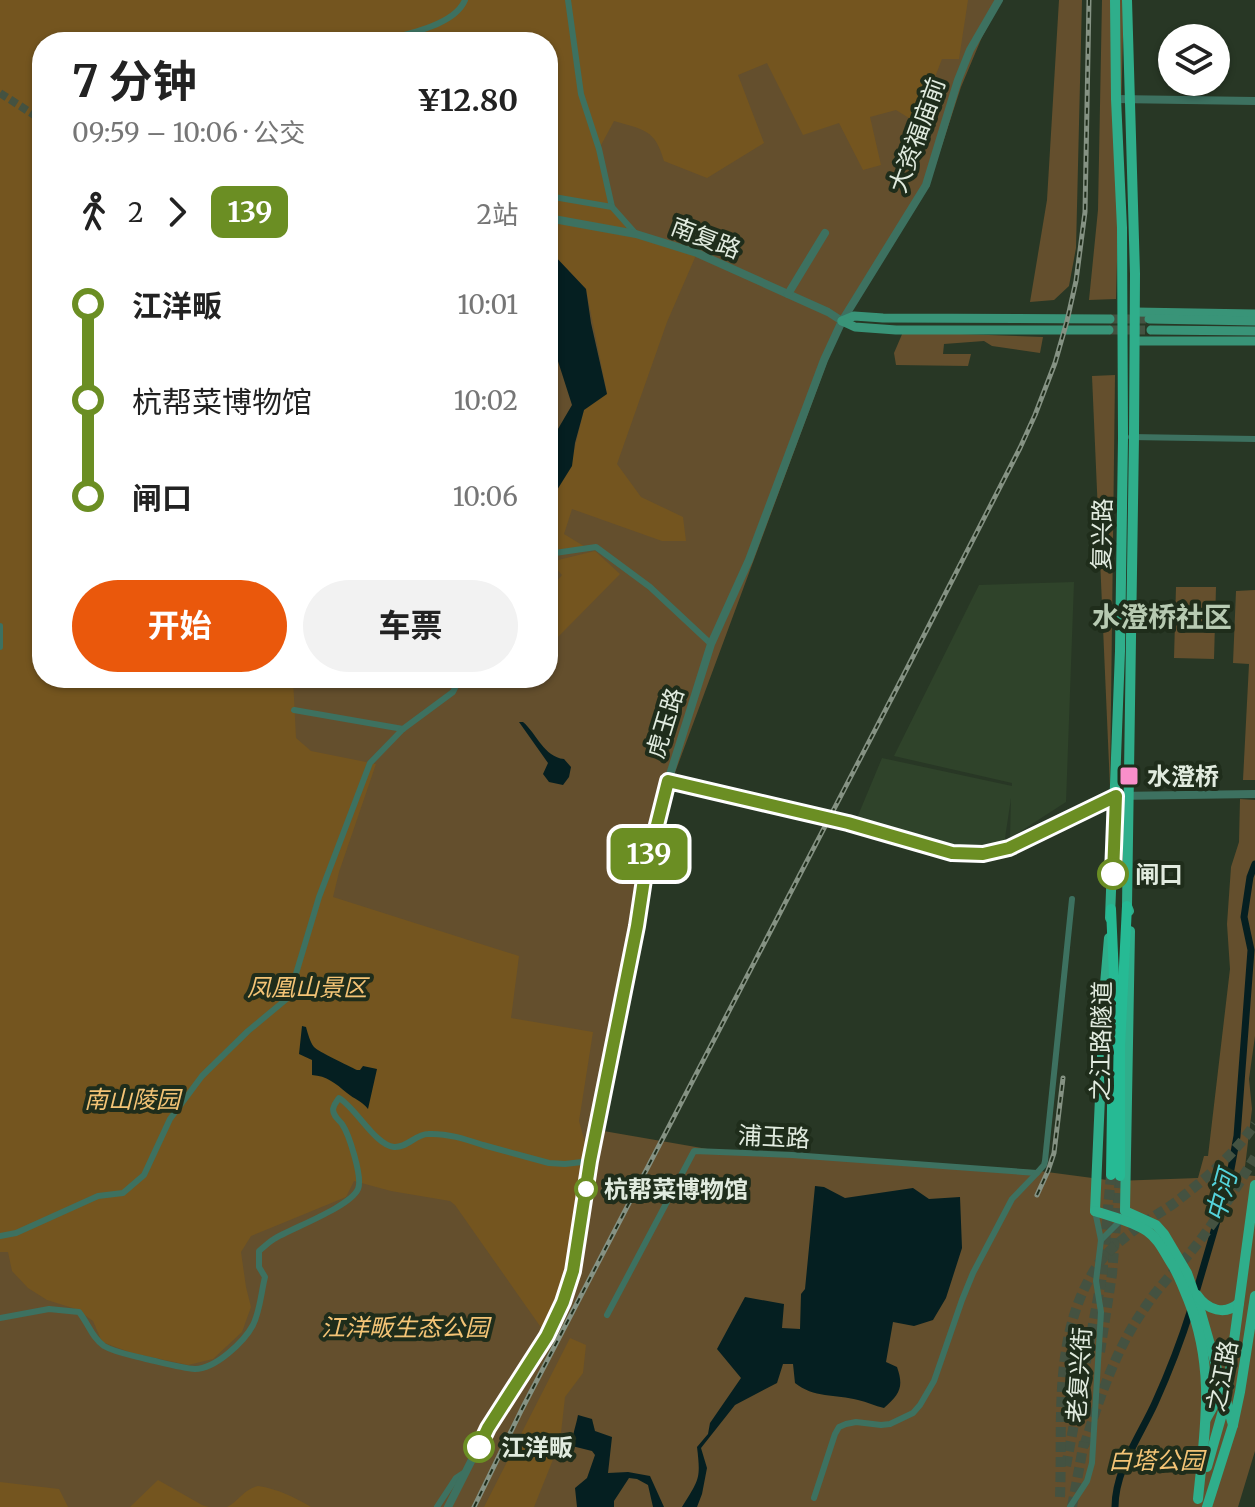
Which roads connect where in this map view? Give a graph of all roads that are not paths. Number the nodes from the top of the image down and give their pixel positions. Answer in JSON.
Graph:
{"nodes":[{"id":1,"x":465,"y":0,"type":"edge"},
{"id":2,"x":568,"y":0,"type":"edge"},
{"id":3,"x":999,"y":0,"type":"edge"},
{"id":4,"x":1115,"y":0,"type":"edge"},
{"id":5,"x":1127,"y":0,"type":"edge"},
{"id":6,"x":415,"y":32,"type":"edge"},
{"id":7,"x":1116,"y":99,"type":"junction"},
{"id":8,"x":1130,"y":100,"type":"junction"},
{"id":9,"x":1255,"y":101,"type":"edge"},
{"id":10,"x":558,"y":198,"type":"edge"},
{"id":11,"x":612,"y":207,"type":"junction"},
{"id":12,"x":558,"y":220,"type":"edge"},
{"id":13,"x":825,"y":233,"type":"dead end"},
{"id":14,"x":636,"y":234,"type":"junction"},
{"id":15,"x":788,"y":294,"type":"junction"},
{"id":16,"x":1135,"y":312,"type":"junction"},
{"id":17,"x":1255,"y":314,"type":"edge"},
{"id":18,"x":1110,"y":319,"type":"tunnel mouth"},
{"id":19,"x":842,"y":321,"type":"junction"},
{"id":20,"x":1255,"y":321,"type":"edge"},
{"id":21,"x":1109,"y":330,"type":"tunnel mouth"},
{"id":22,"x":1255,"y":331,"type":"edge"},
{"id":23,"x":1135,"y":341,"type":"junction"},
{"id":24,"x":1255,"y":341,"type":"edge"},
{"id":25,"x":1129,"y":437,"type":"junction"},
{"id":26,"x":1255,"y":439,"type":"edge"},
{"id":27,"x":558,"y":553,"type":"edge"},
{"id":28,"x":0,"y":626,"type":"edge"},
{"id":29,"x":711,"y":644,"type":"junction"},
{"id":30,"x":0,"y":647,"type":"edge"},
{"id":31,"x":455,"y":688,"type":"edge"},
{"id":32,"x":294,"y":710,"type":"dead end"},
{"id":33,"x":403,"y":729,"type":"junction"},
{"id":34,"x":668,"y":781,"type":"junction"},
{"id":35,"x":1255,"y":794,"type":"edge"},
{"id":36,"x":1116,"y":796,"type":"junction"},
{"id":37,"x":1130,"y":796,"type":"junction"},
{"id":38,"x":1072,"y":899,"type":"dead end"},
{"id":39,"x":1127,"y":906,"type":"junction"},
{"id":40,"x":1111,"y":909,"type":"junction"},
{"id":41,"x":590,"y":1161,"type":"junction"},
{"id":42,"x":1037,"y":1173,"type":"junction"},
{"id":43,"x":1255,"y":1185,"type":"edge"},
{"id":44,"x":1095,"y":1211,"type":"junction"},
{"id":45,"x":1123,"y":1215,"type":"junction"},
{"id":46,"x":0,"y":1236,"type":"edge"},
{"id":47,"x":1101,"y":1240,"type":"junction"},
{"id":48,"x":1183,"y":1275,"type":"junction"},
{"id":49,"x":1193,"y":1289,"type":"junction"},
{"id":50,"x":1255,"y":1296,"type":"edge"},
{"id":51,"x":1239,"y":1303,"type":"junction"},
{"id":52,"x":1198,"y":1314,"type":"junction"},
{"id":53,"x":607,"y":1315,"type":"dead end"},
{"id":54,"x":2,"y":1318,"type":"edge"},
{"id":55,"x":1205,"y":1361,"type":"junction"},
{"id":56,"x":1240,"y":1392,"type":"junction"},
{"id":57,"x":1225,"y":1394,"type":"junction"},
{"id":58,"x":1206,"y":1419,"type":"junction"},
{"id":59,"x":1233,"y":1425,"type":"junction"},
{"id":60,"x":468,"y":1470,"type":"junction"},
{"id":61,"x":814,"y":1498,"type":"dead end"},
{"id":62,"x":1200,"y":1504,"type":"edge"},
{"id":63,"x":437,"y":1507,"type":"edge"},
{"id":64,"x":448,"y":1507,"type":"edge"},
{"id":65,"x":1070,"y":1507,"type":"edge"}],
"edges":[{"from":1,"to":6,"type":"street"},
{"from":2,"to":11,"type":"street"},
{"from":3,"to":19,"type":"street","name":"大资福庙前"},
{"from":4,"to":7,"type":"main road","name":"复兴路"},
{"from":5,"to":8,"type":"main road","name":"复兴路"},
{"from":7,"to":8,"type":"street"},
{"from":7,"to":25,"type":"main road","name":"复兴路"},
{"from":8,"to":9,"type":"street"},
{"from":8,"to":16,"type":"main road","name":"复兴路"},
{"from":10,"to":11,"type":"street"},
{"from":11,"to":14,"type":"street"},
{"from":12,"to":14,"type":"street","name":"南复路"},
{"from":13,"to":15,"type":"street"},
{"from":14,"to":15,"type":"street","name":"南复路"},
{"from":15,"to":19,"type":"street","name":"南复路"},
{"from":16,"to":17,"type":"main road"},
{"from":16,"to":23,"type":"main road","name":"复兴路"},
{"from":18,"to":19,"type":"main road"},
{"from":19,"to":21,"type":"main road","name":"南复路"},
{"from":19,"to":29,"type":"street","name":"虎玉路"},
{"from":20,"to":22,"type":"main road"},
{"from":23,"to":24,"type":"main road"},
{"from":23,"to":25,"type":"main road","name":"复兴路"},
{"from":25,"to":26,"type":"street"},
{"from":25,"to":36,"type":"main road","name":"复兴路"},
{"from":25,"to":37,"type":"main road","name":"复兴路"},
{"from":27,"to":29,"type":"street"},
{"from":28,"to":30,"type":"street"},
{"from":29,"to":34,"type":"street","name":"虎玉路"},
{"from":31,"to":33,"type":"street"},
{"from":32,"to":33,"type":"street"},
{"from":33,"to":46,"type":"street"},
{"from":34,"to":36,"type":"street"},
{"from":34,"to":41,"type":"street","name":"虎玉路"},
{"from":35,"to":37,"type":"street"},
{"from":36,"to":37,"type":"street"},
{"from":36,"to":40,"type":"main road","name":"复兴路"},
{"from":37,"to":39,"type":"main road","name":"复兴路"},
{"from":38,"to":42,"type":"street"},
{"from":39,"to":40,"type":"highway","name":"之江路隧道"},
{"from":39,"to":45,"type":"main road","name":"复兴路"},
{"from":40,"to":44,"type":"main road","name":"复兴路"},
{"from":41,"to":54,"type":"street"},
{"from":41,"to":60,"type":"street","name":"虎玉路"},
{"from":42,"to":53,"type":"street","name":"浦玉路"},
{"from":42,"to":61,"type":"street"},
{"from":43,"to":51,"type":"main road","name":"之江路"},
{"from":44,"to":45,"type":"main road"},
{"from":44,"to":47,"type":"street","name":"老复兴街"},
{"from":45,"to":47,"type":"street"},
{"from":45,"to":48,"type":"main road"},
{"from":47,"to":65,"type":"street","name":"老复兴街"},
{"from":48,"to":49,"type":"main road"},
{"from":48,"to":52,"type":"main road"},
{"from":49,"to":51,"type":"main road"},
{"from":49,"to":52,"type":"main road"},
{"from":50,"to":56,"type":"main road","name":"之江路"},
{"from":51,"to":57,"type":"main road","name":"之江路"},
{"from":52,"to":55,"type":"main road"},
{"from":52,"to":57,"type":"main road"},
{"from":55,"to":57,"type":"main road"},
{"from":55,"to":58,"type":"main road"},
{"from":56,"to":57,"type":"main road"},
{"from":56,"to":59,"type":"main road","name":"之江路"},
{"from":57,"to":58,"type":"main road","name":"之江路"},
{"from":57,"to":59,"type":"main road"},
{"from":57,"to":62,"type":"main road","name":"之江路"},
{"from":58,"to":62,"type":"main road"},
{"from":59,"to":62,"type":"main road","name":"之江路"},
{"from":60,"to":63,"type":"street"},
{"from":60,"to":64,"type":"street","name":"虎玉路"}]}
